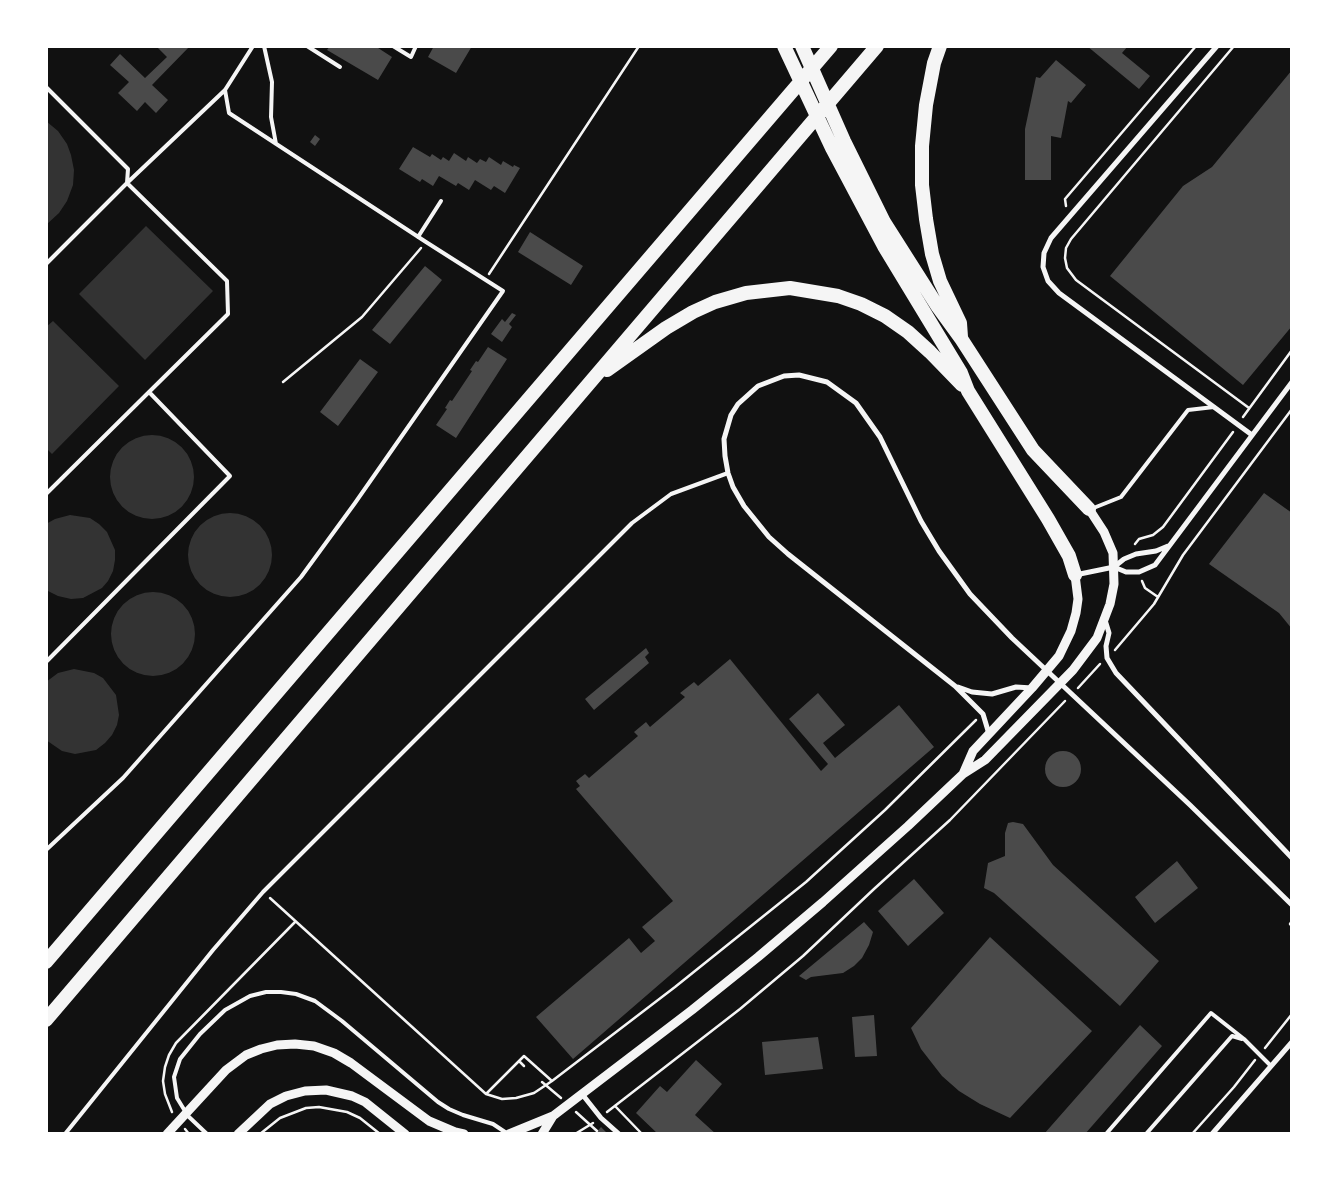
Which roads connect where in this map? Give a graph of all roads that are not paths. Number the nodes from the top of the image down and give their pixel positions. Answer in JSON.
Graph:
{"nodes":[{"id":1,"x":253,"y":46,"type":"edge"},
{"id":2,"x":264,"y":46,"type":"edge"},
{"id":3,"x":307,"y":46,"type":"edge"},
{"id":4,"x":393,"y":46,"type":"edge"},
{"id":5,"x":416,"y":46,"type":"edge"},
{"id":6,"x":802,"y":46,"type":"edge"},
{"id":7,"x":831,"y":46,"type":"edge"},
{"id":8,"x":877,"y":46,"type":"edge"},
{"id":9,"x":940,"y":46,"type":"edge"},
{"id":10,"x":1217,"y":46,"type":"edge"},
{"id":11,"x":786,"y":50,"type":"edge"},
{"id":12,"x":340,"y":67,"type":"dead end"},
{"id":13,"x":46,"y":87,"type":"edge"},
{"id":14,"x":225,"y":90,"type":"junction"},
{"id":15,"x":276,"y":144,"type":"junction"},
{"id":16,"x":838,"y":144,"type":"junction"},
{"id":17,"x":127,"y":183,"type":"junction"},
{"id":18,"x":441,"y":201,"type":"dead end"},
{"id":19,"x":418,"y":237,"type":"junction"},
{"id":20,"x":46,"y":264,"type":"edge"},
{"id":21,"x":962,"y":340,"type":"junction"},
{"id":22,"x":591,"y":381,"type":"junction"},
{"id":23,"x":1292,"y":382,"type":"edge"},
{"id":24,"x":968,"y":391,"type":"junction"},
{"id":25,"x":149,"y":392,"type":"junction"},
{"id":26,"x":1214,"y":407,"type":"junction"},
{"id":27,"x":1252,"y":435,"type":"junction"},
{"id":28,"x":728,"y":473,"type":"junction"},
{"id":29,"x":46,"y":494,"type":"edge"},
{"id":30,"x":1090,"y":509,"type":"junction"},
{"id":31,"x":1169,"y":546,"type":"junction"},
{"id":32,"x":1114,"y":567,"type":"junction"},
{"id":33,"x":1075,"y":575,"type":"junction"},
{"id":34,"x":1105,"y":620,"type":"junction"},
{"id":35,"x":46,"y":662,"type":"edge"},
{"id":36,"x":955,"y":686,"type":"junction"},
{"id":37,"x":1032,"y":688,"type":"junction"},
{"id":38,"x":989,"y":734,"type":"junction"},
{"id":39,"x":962,"y":774,"type":"junction"},
{"id":40,"x":46,"y":850,"type":"edge"},
{"id":41,"x":1292,"y":858,"type":"edge"},
{"id":42,"x":1292,"y":905,"type":"edge"},
{"id":43,"x":46,"y":962,"type":"edge"},
{"id":44,"x":46,"y":1020,"type":"edge"},
{"id":45,"x":1244,"y":1039,"type":"junction"},
{"id":46,"x":1292,"y":1042,"type":"edge"},
{"id":47,"x":1271,"y":1066,"type":"junction"},
{"id":48,"x":582,"y":1094,"type":"junction"},
{"id":49,"x":553,"y":1116,"type":"junction"},
{"id":50,"x":241,"y":1131,"type":"edge"},
{"id":51,"x":65,"y":1134,"type":"edge"},
{"id":52,"x":167,"y":1134,"type":"edge"},
{"id":53,"x":207,"y":1134,"type":"edge"},
{"id":54,"x":405,"y":1134,"type":"edge"},
{"id":55,"x":464,"y":1134,"type":"edge"},
{"id":56,"x":508,"y":1134,"type":"edge"},
{"id":57,"x":542,"y":1134,"type":"edge"},
{"id":58,"x":619,"y":1134,"type":"edge"},
{"id":59,"x":1106,"y":1134,"type":"edge"},
{"id":60,"x":1146,"y":1134,"type":"edge"},
{"id":61,"x":1212,"y":1134,"type":"edge"}],
"edges":[{"from":1,"to":14,"type":"lane"},
{"from":2,"to":15,"type":"lane"},
{"from":3,"to":12,"type":"lane"},
{"from":4,"to":5,"type":"lane"},
{"from":6,"to":16,"type":"highway"},
{"from":7,"to":43,"type":"highway"},
{"from":8,"to":22,"type":"highway"},
{"from":9,"to":21,"type":"highway"},
{"from":10,"to":26,"type":"street"},
{"from":11,"to":16,"type":"highway"},
{"from":13,"to":17,"type":"lane"},
{"from":14,"to":15,"type":"lane"},
{"from":14,"to":17,"type":"lane"},
{"from":15,"to":19,"type":"lane"},
{"from":16,"to":21,"type":"highway"},
{"from":16,"to":24,"type":"highway"},
{"from":17,"to":20,"type":"lane"},
{"from":17,"to":25,"type":"lane"},
{"from":18,"to":19,"type":"lane"},
{"from":19,"to":40,"type":"lane"},
{"from":21,"to":30,"type":"highway"},
{"from":22,"to":24,"type":"highway"},
{"from":22,"to":44,"type":"highway"},
{"from":23,"to":27,"type":"street"},
{"from":24,"to":33,"type":"highway"},
{"from":25,"to":29,"type":"lane"},
{"from":25,"to":35,"type":"lane"},
{"from":26,"to":27,"type":"street"},
{"from":26,"to":30,"type":"lane"},
{"from":27,"to":31,"type":"street"},
{"from":28,"to":36,"type":"street"},
{"from":28,"to":42,"type":"street"},
{"from":28,"to":51,"type":"lane"},
{"from":30,"to":32,"type":"street"},
{"from":31,"to":32,"type":"street"},
{"from":31,"to":32,"type":"street"},
{"from":32,"to":33,"type":"street"},
{"from":32,"to":34,"type":"street"},
{"from":33,"to":37,"type":"street"},
{"from":34,"to":39,"type":"street"},
{"from":34,"to":41,"type":"street"},
{"from":36,"to":37,"type":"street"},
{"from":36,"to":38,"type":"street"},
{"from":37,"to":38,"type":"street"},
{"from":38,"to":39,"type":"street"},
{"from":39,"to":48,"type":"street"},
{"from":45,"to":47,"type":"lane"},
{"from":45,"to":59,"type":"lane"},
{"from":45,"to":60,"type":"lane"},
{"from":46,"to":47,"type":"street"},
{"from":47,"to":61,"type":"street"},
{"from":48,"to":49,"type":"street"},
{"from":48,"to":58,"type":"street"},
{"from":49,"to":56,"type":"street"},
{"from":49,"to":57,"type":"street"},
{"from":50,"to":54,"type":"street"},
{"from":52,"to":55,"type":"street"},
{"from":53,"to":56,"type":"lane"}]}
